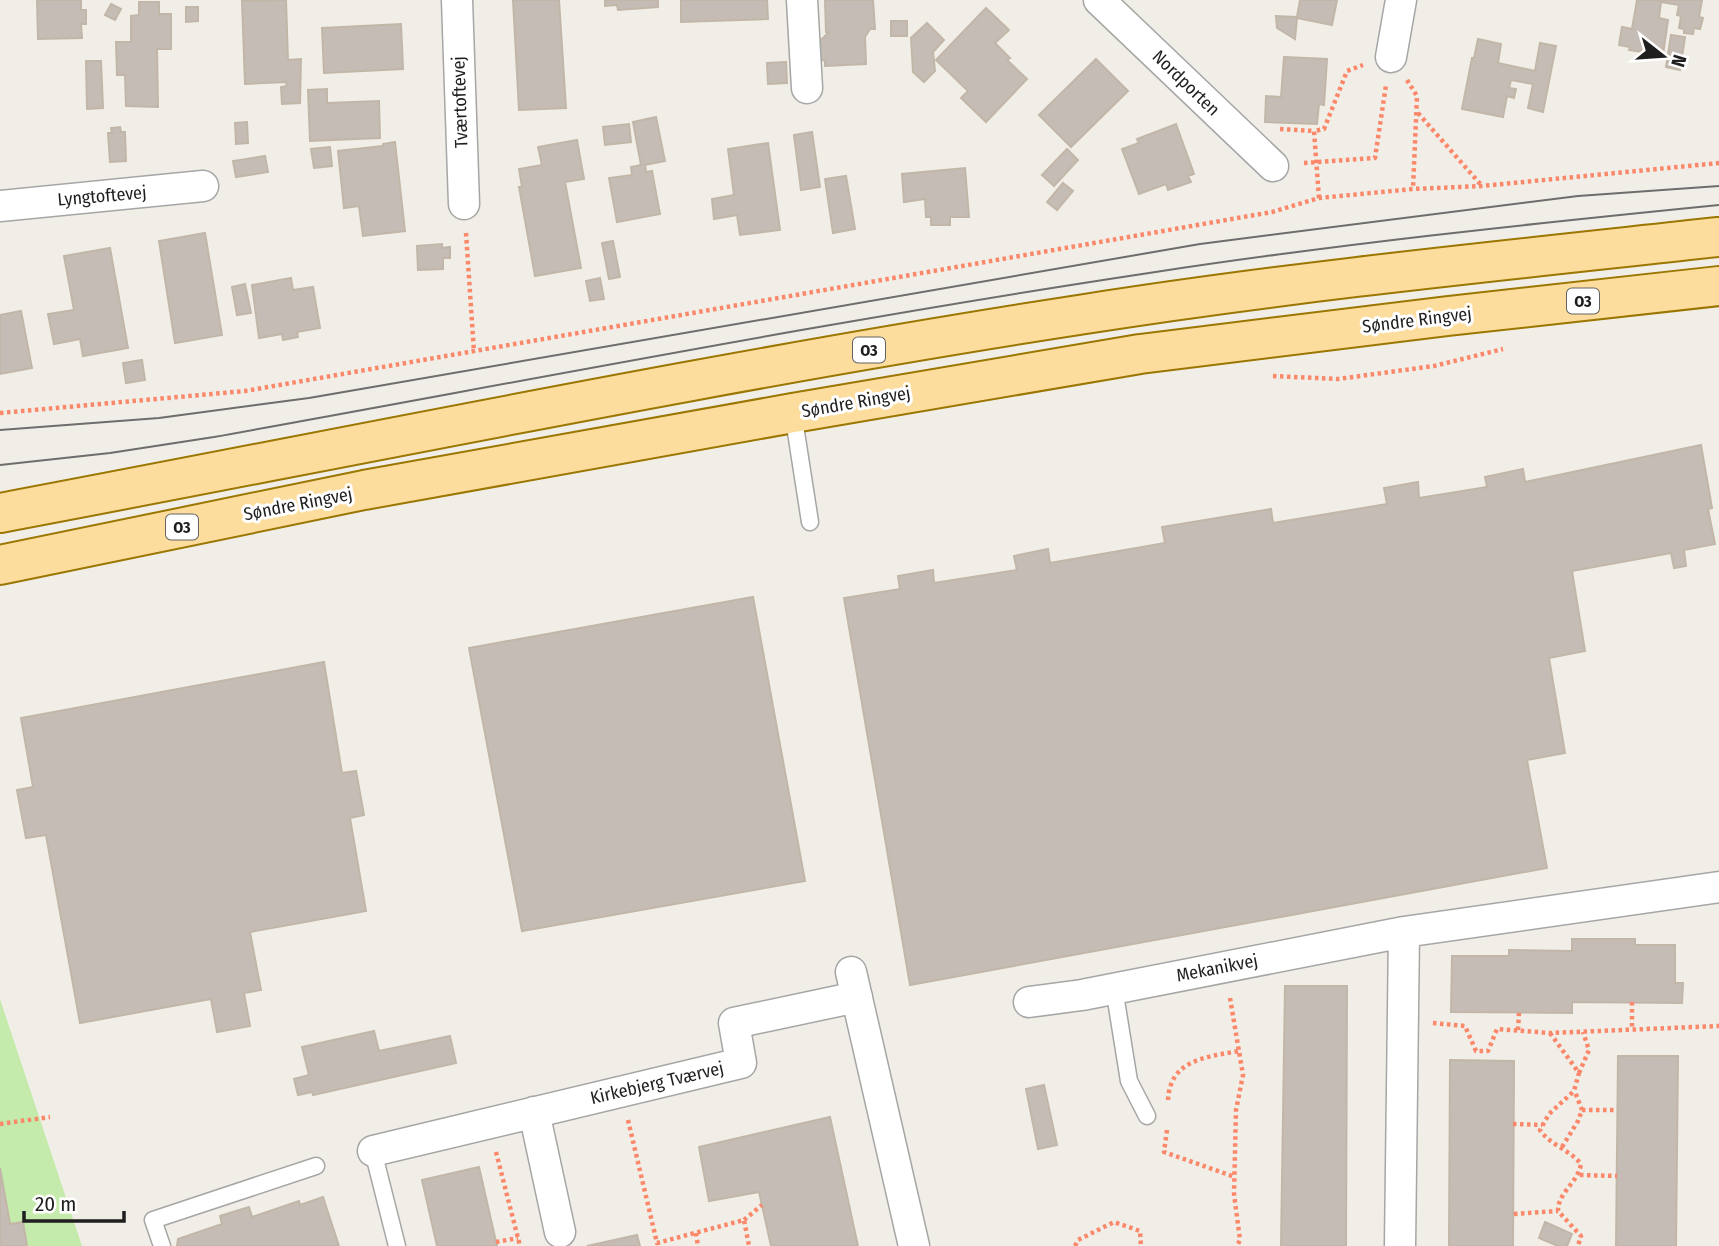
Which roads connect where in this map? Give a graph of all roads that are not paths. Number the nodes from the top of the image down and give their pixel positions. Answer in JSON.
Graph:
{"nodes":[{"id":1,"x":457,"y":0,"type":"edge"},
{"id":2,"x":802,"y":0,"type":"edge"},
{"id":3,"x":1099,"y":0,"type":"edge"},
{"id":4,"x":1401,"y":0,"type":"edge"},
{"id":5,"x":1391,"y":57,"type":"road end"},
{"id":6,"x":807,"y":88,"type":"dead end"},
{"id":7,"x":1273,"y":166,"type":"dead end"},
{"id":8,"x":203,"y":186,"type":"dead end"},
{"id":9,"x":464,"y":204,"type":"road end"},
{"id":10,"x":0,"y":206,"type":"edge"},
{"id":11,"x":1719,"y":237,"type":"edge"},
{"id":12,"x":1719,"y":286,"type":"edge"},
{"id":13,"x":793,"y":413,"type":"junction"},
{"id":14,"x":0,"y":513,"type":"edge"},
{"id":15,"x":810,"y":522,"type":"dead end"},
{"id":16,"x":0,"y":565,"type":"edge"},
{"id":17,"x":1719,"y":887,"type":"edge"},
{"id":18,"x":1404,"y":932,"type":"junction"},
{"id":19,"x":1114,"y":988,"type":"junction"},
{"id":20,"x":1029,"y":1002,"type":"dead end"},
{"id":21,"x":534,"y":1112,"type":"junction"},
{"id":22,"x":1146,"y":1116,"type":"dead end"},
{"id":23,"x":373,"y":1151,"type":"joint"},
{"id":24,"x":316,"y":1166,"type":"dead end"},
{"id":25,"x":560,"y":1232,"type":"dead end"},
{"id":26,"x":162,"y":1246,"type":"edge"},
{"id":27,"x":397,"y":1246,"type":"edge"},
{"id":28,"x":914,"y":1246,"type":"edge"},
{"id":29,"x":1400,"y":1246,"type":"edge"}],
"edges":[{"from":1,"to":9,"type":"street","name":"Tværtoftevej"},
{"from":2,"to":6,"type":"street"},
{"from":3,"to":7,"type":"street","name":"Nordporten"},
{"from":4,"to":5,"type":"street"},
{"from":8,"to":10,"type":"street","name":"Lyngtoftevej"},
{"from":11,"to":14,"type":"main road","number":"O3"},
{"from":12,"to":13,"type":"main road","name":"Søndre Ringvej","number":"O3"},
{"from":13,"to":15,"type":"lane"},
{"from":13,"to":16,"type":"main road","name":"Søndre Ringvej","number":"O3"},
{"from":17,"to":18,"type":"street","name":"Mekanikvej"},
{"from":18,"to":19,"type":"street","name":"Mekanikvej"},
{"from":18,"to":29,"type":"street"},
{"from":19,"to":20,"type":"street","name":"Mekanikvej"},
{"from":19,"to":22,"type":"lane"},
{"from":21,"to":23,"type":"street","name":"Kirkebjerg Tværvej"},
{"from":21,"to":25,"type":"street"},
{"from":21,"to":28,"type":"street","name":"Kirkebjerg Tværvej"},
{"from":23,"to":27,"type":"lane"},
{"from":24,"to":26,"type":"lane"}]}
